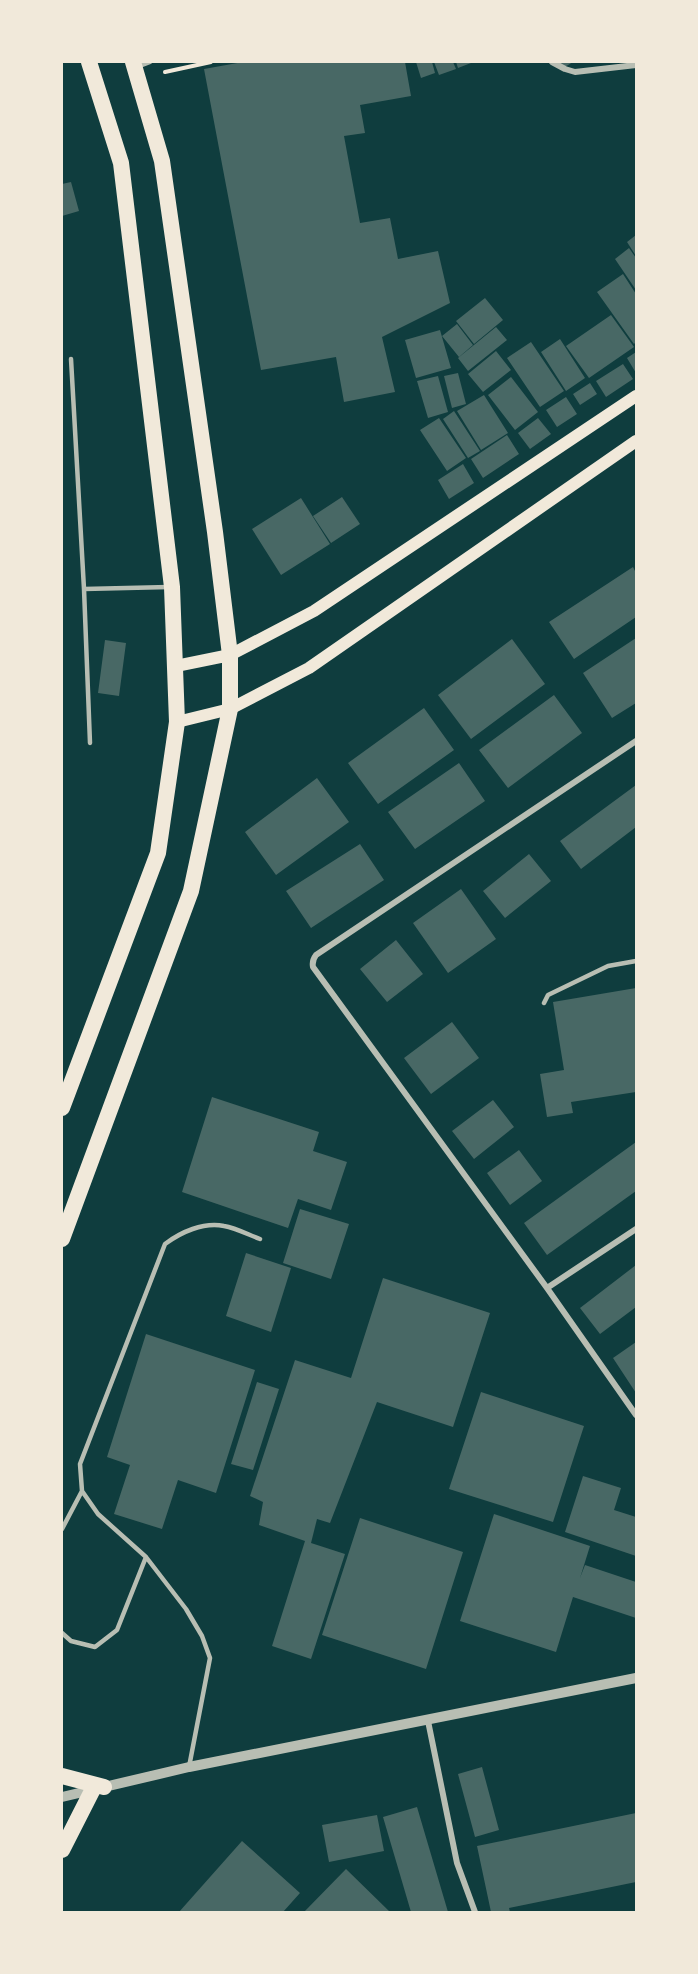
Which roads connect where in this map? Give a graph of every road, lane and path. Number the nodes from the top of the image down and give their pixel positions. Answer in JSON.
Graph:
{"nodes":[{"id":1,"x":89,"y":62,"type":"edge"},
{"id":2,"x":150,"y":62,"type":"edge"},
{"id":3,"x":211,"y":62,"type":"edge"},
{"id":4,"x":552,"y":62,"type":"edge"},
{"id":5,"x":636,"y":65,"type":"edge"},
{"id":6,"x":135,"y":70,"type":"edge"},
{"id":7,"x":71,"y":359,"type":"dead end"},
{"id":8,"x":636,"y":396,"type":"edge"},
{"id":9,"x":636,"y":441,"type":"edge"},
{"id":10,"x":172,"y":587,"type":"junction"},
{"id":11,"x":84,"y":589,"type":"junction"},
{"id":12,"x":230,"y":655,"type":"junction"},
{"id":13,"x":176,"y":666,"type":"junction"},
{"id":14,"x":230,"y":709,"type":"junction"},
{"id":15,"x":177,"y":722,"type":"junction"},
{"id":16,"x":636,"y":741,"type":"edge"},
{"id":17,"x":90,"y":743,"type":"dead end"},
{"id":18,"x":636,"y":961,"type":"edge"},
{"id":19,"x":544,"y":1003,"type":"dead end"},
{"id":20,"x":62,"y":1108,"type":"edge"},
{"id":21,"x":636,"y":1229,"type":"edge"},
{"id":22,"x":62,"y":1239,"type":"edge"},
{"id":23,"x":261,"y":1239,"type":"dead end"},
{"id":24,"x":547,"y":1288,"type":"junction"},
{"id":25,"x":636,"y":1415,"type":"edge"},
{"id":26,"x":82,"y":1491,"type":"junction"},
{"id":27,"x":62,"y":1529,"type":"edge"},
{"id":28,"x":146,"y":1557,"type":"junction"},
{"id":29,"x":62,"y":1633,"type":"edge"},
{"id":30,"x":636,"y":1678,"type":"edge"},
{"id":31,"x":428,"y":1721,"type":"junction"},
{"id":32,"x":189,"y":1767,"type":"junction"},
{"id":33,"x":62,"y":1776,"type":"edge"},
{"id":34,"x":98,"y":1789,"type":"junction"},
{"id":35,"x":62,"y":1797,"type":"edge"},
{"id":36,"x":62,"y":1850,"type":"edge"},
{"id":37,"x":475,"y":1912,"type":"edge"}],
"edges":[{"from":1,"to":10,"type":"highway"},
{"from":2,"to":6,"type":"lane"},
{"from":3,"to":6,"type":"path"},
{"from":4,"to":5,"type":"street"},
{"from":6,"to":12,"type":"highway"},
{"from":7,"to":11,"type":"lane"},
{"from":8,"to":12,"type":"main road"},
{"from":9,"to":14,"type":"main road"},
{"from":10,"to":11,"type":"lane"},
{"from":10,"to":13,"type":"highway"},
{"from":11,"to":17,"type":"lane"},
{"from":12,"to":13,"type":"main road"},
{"from":12,"to":14,"type":"highway"},
{"from":13,"to":15,"type":"highway"},
{"from":14,"to":15,"type":"main road"},
{"from":14,"to":22,"type":"highway"},
{"from":15,"to":20,"type":"highway"},
{"from":16,"to":24,"type":"street"},
{"from":18,"to":19,"type":"lane"},
{"from":21,"to":24,"type":"street"},
{"from":23,"to":26,"type":"lane"},
{"from":24,"to":25,"type":"street"},
{"from":26,"to":27,"type":"lane"},
{"from":26,"to":28,"type":"lane"},
{"from":28,"to":29,"type":"lane"},
{"from":28,"to":32,"type":"lane"},
{"from":30,"to":31,"type":"street"},
{"from":31,"to":32,"type":"street"},
{"from":31,"to":37,"type":"street"},
{"from":32,"to":34,"type":"street"},
{"from":33,"to":34,"type":"highway"},
{"from":34,"to":35,"type":"street"},
{"from":34,"to":36,"type":"highway"}]}
